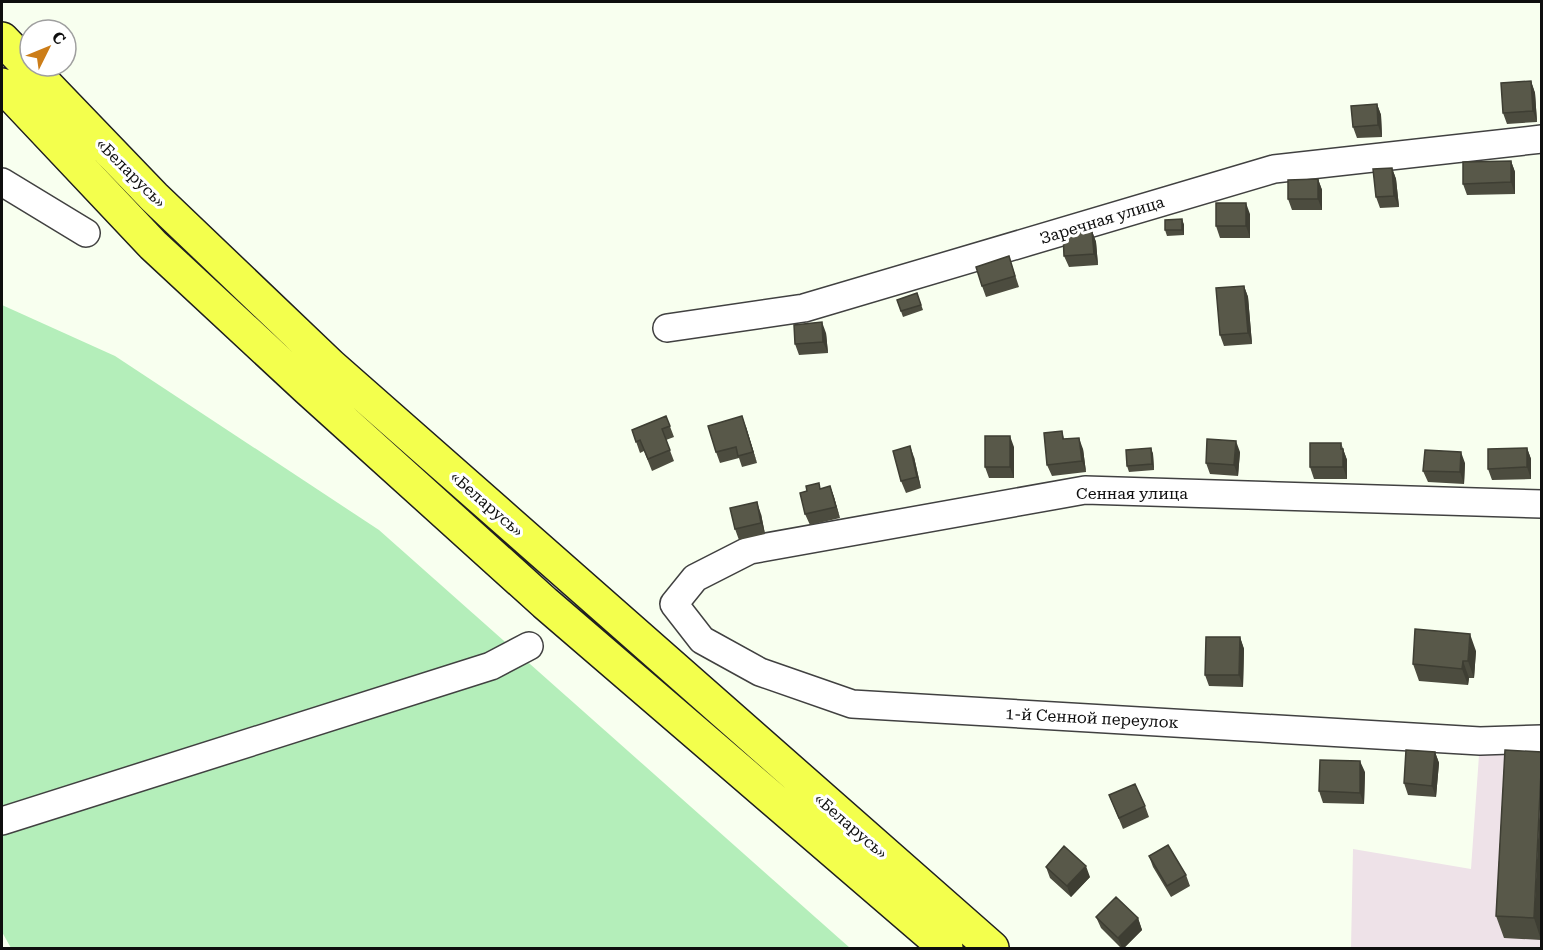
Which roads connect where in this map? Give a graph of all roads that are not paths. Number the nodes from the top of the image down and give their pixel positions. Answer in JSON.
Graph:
{"nodes":[{"id":1,"x":2,"y":39,"type":"edge"},
{"id":2,"x":2,"y":85,"type":"edge"},
{"id":3,"x":1542,"y":139,"type":"edge"},
{"id":4,"x":2,"y":182,"type":"edge"},
{"id":5,"x":86,"y":234,"type":"dead end"},
{"id":6,"x":667,"y":328,"type":"dead end"},
{"id":7,"x":1542,"y":504,"type":"edge"},
{"id":8,"x":674,"y":604,"type":"joint"},
{"id":9,"x":529,"y":646,"type":"dead end"},
{"id":10,"x":1542,"y":739,"type":"edge"},
{"id":11,"x":2,"y":821,"type":"edge"},
{"id":12,"x":946,"y":948,"type":"edge"},
{"id":13,"x":992,"y":948,"type":"edge"}],
"edges":[{"from":1,"to":13,"type":"highway","name":"«Беларусь»"},
{"from":2,"to":12,"type":"highway","name":"«Беларусь»"},
{"from":3,"to":6,"type":"street","name":"Заречная улица"},
{"from":4,"to":5,"type":"street"},
{"from":7,"to":8,"type":"street","name":"Сенная улица"},
{"from":8,"to":10,"type":"street","name":"1-й Сенной переулок"},
{"from":9,"to":11,"type":"street"}]}
